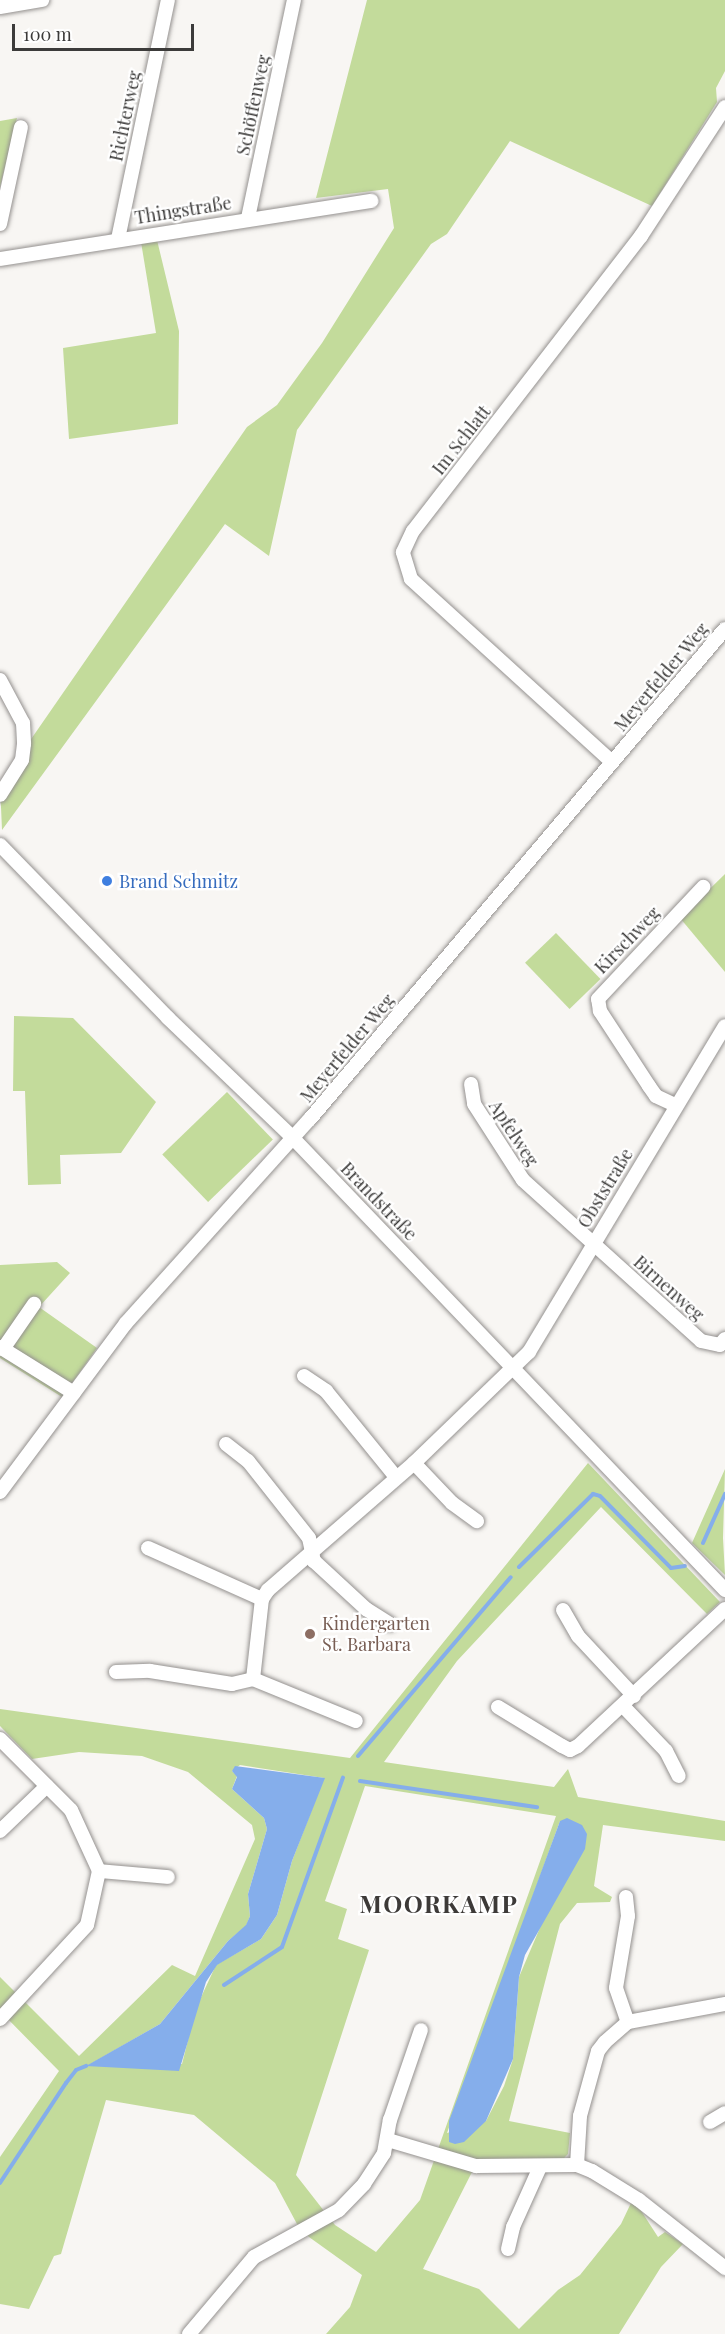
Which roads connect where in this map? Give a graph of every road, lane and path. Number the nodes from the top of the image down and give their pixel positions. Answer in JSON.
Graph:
{"nodes":[{"id":1,"x":42,"y":0,"type":"edge"},
{"id":2,"x":168,"y":0,"type":"edge"},
{"id":3,"x":294,"y":0,"type":"edge"},
{"id":4,"x":0,"y":6,"type":"edge"},
{"id":5,"x":725,"y":106,"type":"edge"},
{"id":6,"x":21,"y":127,"type":"dead end"},
{"id":7,"x":372,"y":201,"type":"dead end"},
{"id":8,"x":248,"y":218,"type":"junction"},
{"id":9,"x":0,"y":224,"type":"edge"},
{"id":10,"x":118,"y":239,"type":"junction"},
{"id":11,"x":0,"y":259,"type":"edge"},
{"id":12,"x":725,"y":629,"type":"edge"},
{"id":13,"x":0,"y":680,"type":"edge"},
{"id":14,"x":612,"y":762,"type":"junction"},
{"id":15,"x":0,"y":795,"type":"edge"},
{"id":16,"x":0,"y":845,"type":"edge"},
{"id":17,"x":703,"y":887,"type":"dead end"},
{"id":18,"x":725,"y":1026,"type":"edge"},
{"id":19,"x":471,"y":1084,"type":"dead end"},
{"id":20,"x":675,"y":1105,"type":"junction"},
{"id":21,"x":292,"y":1137,"type":"junction"},
{"id":22,"x":593,"y":1244,"type":"junction"},
{"id":23,"x":34,"y":1304,"type":"dead end"},
{"id":24,"x":725,"y":1339,"type":"edge"},
{"id":25,"x":2,"y":1348,"type":"edge"},
{"id":26,"x":514,"y":1367,"type":"junction"},
{"id":27,"x":304,"y":1376,"type":"dead end"},
{"id":28,"x":74,"y":1393,"type":"junction"},
{"id":29,"x":226,"y":1444,"type":"dead end"},
{"id":30,"x":414,"y":1463,"type":"junction"},
{"id":31,"x":396,"y":1477,"type":"junction"},
{"id":32,"x":0,"y":1492,"type":"edge"},
{"id":33,"x":477,"y":1521,"type":"dead end"},
{"id":34,"x":148,"y":1548,"type":"dead end"},
{"id":35,"x":313,"y":1548,"type":"junction"},
{"id":36,"x":725,"y":1590,"type":"edge"},
{"id":37,"x":262,"y":1599,"type":"junction"},
{"id":38,"x":725,"y":1609,"type":"edge"},
{"id":39,"x":563,"y":1610,"type":"dead end"},
{"id":40,"x":390,"y":1624,"type":"dead end"},
{"id":41,"x":116,"y":1672,"type":"dead end"},
{"id":42,"x":253,"y":1679,"type":"junction"},
{"id":43,"x":634,"y":1696,"type":"junction"},
{"id":44,"x":623,"y":1706,"type":"junction"},
{"id":45,"x":498,"y":1707,"type":"dead end"},
{"id":46,"x":356,"y":1722,"type":"dead end"},
{"id":47,"x":0,"y":1739,"type":"edge"},
{"id":48,"x":679,"y":1776,"type":"dead end"},
{"id":49,"x":47,"y":1786,"type":"junction"},
{"id":50,"x":0,"y":1831,"type":"edge"},
{"id":51,"x":99,"y":1871,"type":"junction"},
{"id":52,"x":168,"y":1877,"type":"dead end"},
{"id":53,"x":626,"y":1897,"type":"dead end"},
{"id":54,"x":725,"y":2004,"type":"edge"},
{"id":55,"x":0,"y":2019,"type":"edge"},
{"id":56,"x":628,"y":2022,"type":"junction"},
{"id":57,"x":421,"y":2030,"type":"dead end"},
{"id":58,"x":725,"y":2114,"type":"edge"},
{"id":59,"x":710,"y":2122,"type":"dead end"},
{"id":60,"x":388,"y":2140,"type":"junction"},
{"id":61,"x":577,"y":2166,"type":"junction"},
{"id":62,"x":540,"y":2167,"type":"junction"},
{"id":63,"x":508,"y":2249,"type":"dead end"},
{"id":64,"x":725,"y":2268,"type":"edge"},
{"id":65,"x":189,"y":2334,"type":"edge"}],
"edges":[{"from":1,"to":4,"type":"street"},
{"from":2,"to":10,"type":"street","name":"Richterweg"},
{"from":3,"to":8,"type":"street","name":"Schöffenweg"},
{"from":5,"to":14,"type":"street","name":"Im Schlatt"},
{"from":6,"to":9,"type":"street"},
{"from":7,"to":8,"type":"street","name":"Thingstraße"},
{"from":8,"to":10,"type":"street","name":"Thingstraße"},
{"from":10,"to":11,"type":"street","name":"Thingstraße"},
{"from":12,"to":14,"type":"street","name":"Meyerfelder Weg"},
{"from":13,"to":15,"type":"street"},
{"from":14,"to":21,"type":"street","name":"Meyerfelder Weg"},
{"from":16,"to":21,"type":"street","name":"Brandstraße"},
{"from":17,"to":20,"type":"street","name":"Kirschweg"},
{"from":18,"to":20,"type":"street","name":"Obststraße"},
{"from":19,"to":22,"type":"street","name":"Apfelweg"},
{"from":20,"to":22,"type":"street","name":"Obststraße"},
{"from":21,"to":26,"type":"street","name":"Brandstraße"},
{"from":21,"to":28,"type":"street","name":"Meyerfelder Weg"},
{"from":22,"to":24,"type":"street","name":"Birnenweg"},
{"from":22,"to":26,"type":"street","name":"Obststraße"},
{"from":23,"to":25,"type":"street"},
{"from":25,"to":28,"type":"street"},
{"from":26,"to":30,"type":"street","name":"Obststraße"},
{"from":26,"to":36,"type":"street","name":"Brandstraße"},
{"from":27,"to":31,"type":"street"},
{"from":28,"to":32,"type":"street","name":"Meyerfelder Weg"},
{"from":29,"to":35,"type":"street"},
{"from":30,"to":31,"type":"street","name":"Obststraße"},
{"from":30,"to":33,"type":"street"},
{"from":31,"to":35,"type":"street","name":"Obststraße"},
{"from":34,"to":37,"type":"street"},
{"from":35,"to":37,"type":"street","name":"Obststraße"},
{"from":35,"to":40,"type":"street"},
{"from":37,"to":42,"type":"street"},
{"from":38,"to":43,"type":"street"},
{"from":39,"to":43,"type":"street"},
{"from":41,"to":42,"type":"street"},
{"from":42,"to":46,"type":"street"},
{"from":43,"to":44,"type":"street"},
{"from":44,"to":45,"type":"street"},
{"from":44,"to":48,"type":"street"},
{"from":47,"to":49,"type":"street"},
{"from":49,"to":50,"type":"street"},
{"from":49,"to":51,"type":"street"},
{"from":51,"to":52,"type":"street"},
{"from":51,"to":55,"type":"street"},
{"from":53,"to":56,"type":"street"},
{"from":54,"to":56,"type":"street"},
{"from":56,"to":61,"type":"street"},
{"from":57,"to":60,"type":"street"},
{"from":58,"to":59,"type":"street"},
{"from":60,"to":62,"type":"street"},
{"from":60,"to":65,"type":"street"},
{"from":61,"to":62,"type":"street"},
{"from":61,"to":64,"type":"street"},
{"from":62,"to":63,"type":"street"}]}
